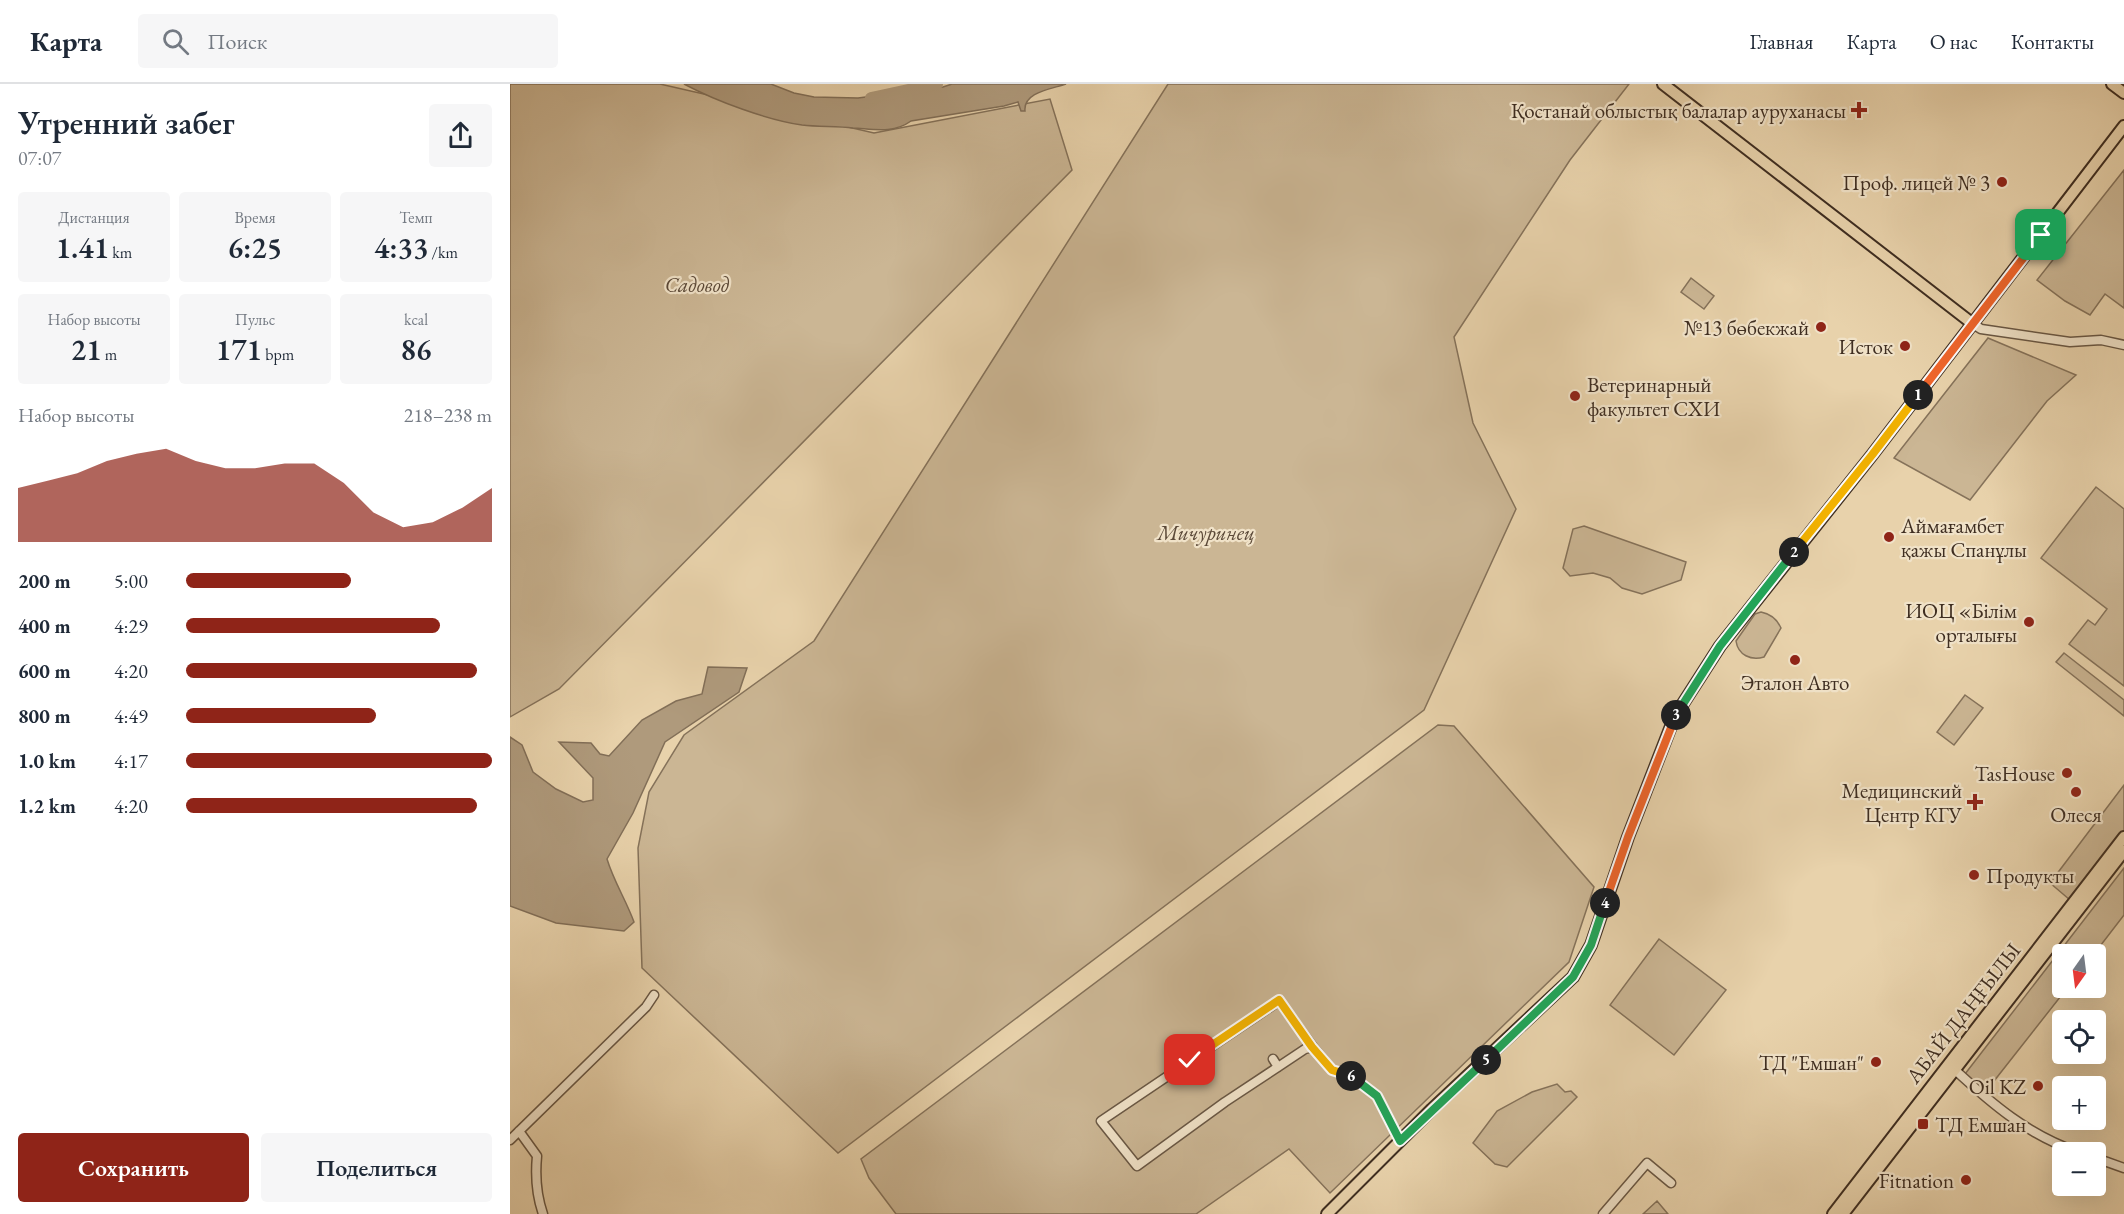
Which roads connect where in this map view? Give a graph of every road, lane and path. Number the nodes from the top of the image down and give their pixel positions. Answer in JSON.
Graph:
{"nodes":[{"id":1,"x":1663,"y":84,"type":"edge"},
{"id":2,"x":2112,"y":84,"type":"edge"},
{"id":3,"x":2124,"y":93,"type":"edge"},
{"id":4,"x":2124,"y":126,"type":"edge"},
{"id":5,"x":1973,"y":324,"type":"junction"},
{"id":6,"x":2124,"y":345,"type":"edge"},
{"id":7,"x":2124,"y":837,"type":"edge"},
{"id":8,"x":2124,"y":850,"type":"edge"},
{"id":9,"x":654,"y":994,"type":"dead end"},
{"id":10,"x":1312,"y":1047,"type":"junction"},
{"id":11,"x":1952,"y":1065,"type":"junction"},
{"id":12,"x":519,"y":1131,"type":"junction"},
{"id":13,"x":510,"y":1140,"type":"edge"},
{"id":14,"x":1400,"y":1141,"type":"junction"},
{"id":15,"x":2052,"y":1143,"type":"edge"},
{"id":16,"x":2106,"y":1162,"type":"edge"},
{"id":17,"x":2124,"y":1168,"type":"edge"},
{"id":18,"x":1671,"y":1183,"type":"dead end"},
{"id":19,"x":543,"y":1214,"type":"edge"},
{"id":20,"x":1327,"y":1214,"type":"edge"},
{"id":21,"x":1603,"y":1214,"type":"edge"},
{"id":22,"x":1833,"y":1214,"type":"edge"},
{"id":23,"x":1843,"y":1214,"type":"edge"}],
"edges":[{"from":1,"to":5,"type":"main road"},
{"from":2,"to":3,"type":"main road"},
{"from":4,"to":5,"type":"main road"},
{"from":5,"to":6,"type":"street"},
{"from":5,"to":14,"type":"main road"},
{"from":7,"to":11,"type":"main road","name":"АБАЙ ДАҢҒЫЛЫ"},
{"from":8,"to":11,"type":"main road","name":"АБАЙ ДАҢҒЫЛЫ"},
{"from":9,"to":12,"type":"street"},
{"from":10,"to":10,"type":"street"},
{"from":10,"to":14,"type":"street"},
{"from":11,"to":15,"type":"street"},
{"from":11,"to":22,"type":"main road","name":"АБАЙ ДАҢҒЫЛЫ"},
{"from":11,"to":23,"type":"main road","name":"АБАЙ ДАҢҒЫЛЫ"},
{"from":12,"to":13,"type":"street"},
{"from":12,"to":19,"type":"street"},
{"from":14,"to":20,"type":"main road"},
{"from":16,"to":17,"type":"street"},
{"from":18,"to":21,"type":"street"}]}
